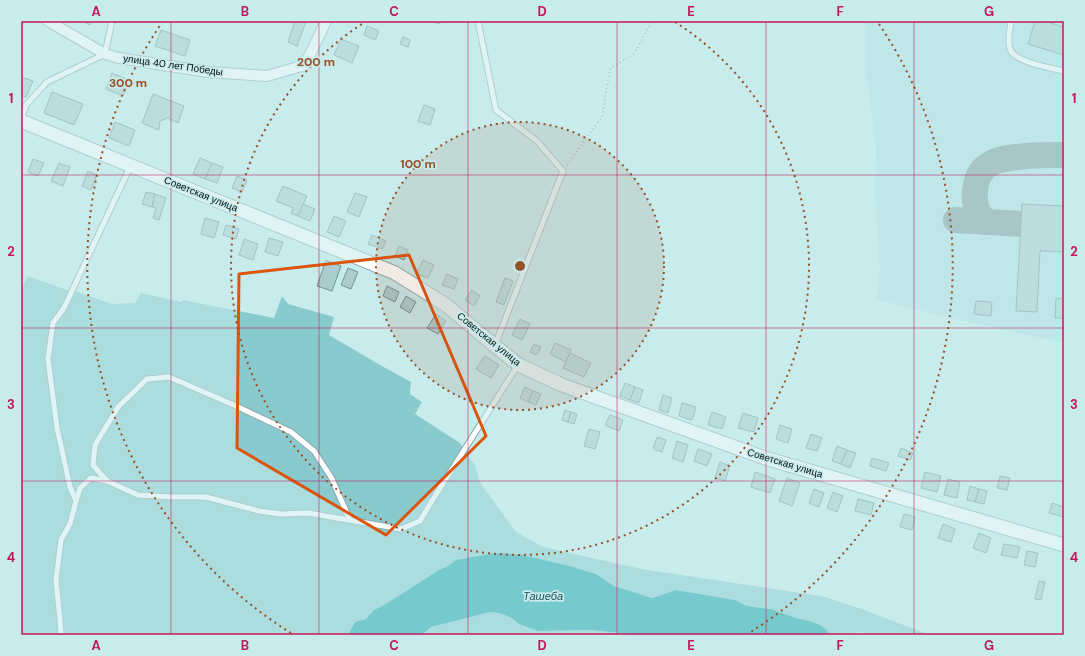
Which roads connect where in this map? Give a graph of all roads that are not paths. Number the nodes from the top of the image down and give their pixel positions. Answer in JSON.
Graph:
{"nodes":[{"id":1,"x":48,"y":21,"type":"edge"},
{"id":2,"x":112,"y":21,"type":"edge"},
{"id":3,"x":326,"y":21,"type":"edge"},
{"id":4,"x":478,"y":21,"type":"edge"},
{"id":5,"x":1011,"y":21,"type":"edge"},
{"id":6,"x":105,"y":54,"type":"junction"},
{"id":7,"x":1064,"y":71,"type":"edge"},
{"id":8,"x":21,"y":121,"type":"edge"},
{"id":9,"x":131,"y":166,"type":"junction"},
{"id":10,"x":495,"y":346,"type":"junction"},
{"id":11,"x":519,"y":365,"type":"junction"},
{"id":12,"x":107,"y":481,"type":"junction"},
{"id":13,"x":76,"y":501,"type":"junction"},
{"id":14,"x":350,"y":520,"type":"junction"},
{"id":15,"x":1064,"y":545,"type":"edge"},
{"id":16,"x":61,"y":635,"type":"edge"}],
"edges":[{"from":1,"to":6,"type":"street","name":"улица 40 лет Победы"},
{"from":2,"to":6,"type":"lane"},
{"from":3,"to":6,"type":"street","name":"улица 40 лет Победы"},
{"from":4,"to":10,"type":"lane"},
{"from":5,"to":7,"type":"lane"},
{"from":6,"to":8,"type":"lane"},
{"from":8,"to":9,"type":"street","name":"Советская улица"},
{"from":9,"to":10,"type":"street","name":"Советская улица"},
{"from":9,"to":13,"type":"lane"},
{"from":10,"to":11,"type":"street","name":"Советская улица"},
{"from":11,"to":14,"type":"lane"},
{"from":11,"to":15,"type":"street","name":"Советская улица"},
{"from":12,"to":13,"type":"lane"},
{"from":12,"to":14,"type":"lane"},
{"from":12,"to":14,"type":"lane"},
{"from":13,"to":16,"type":"lane"}]}
